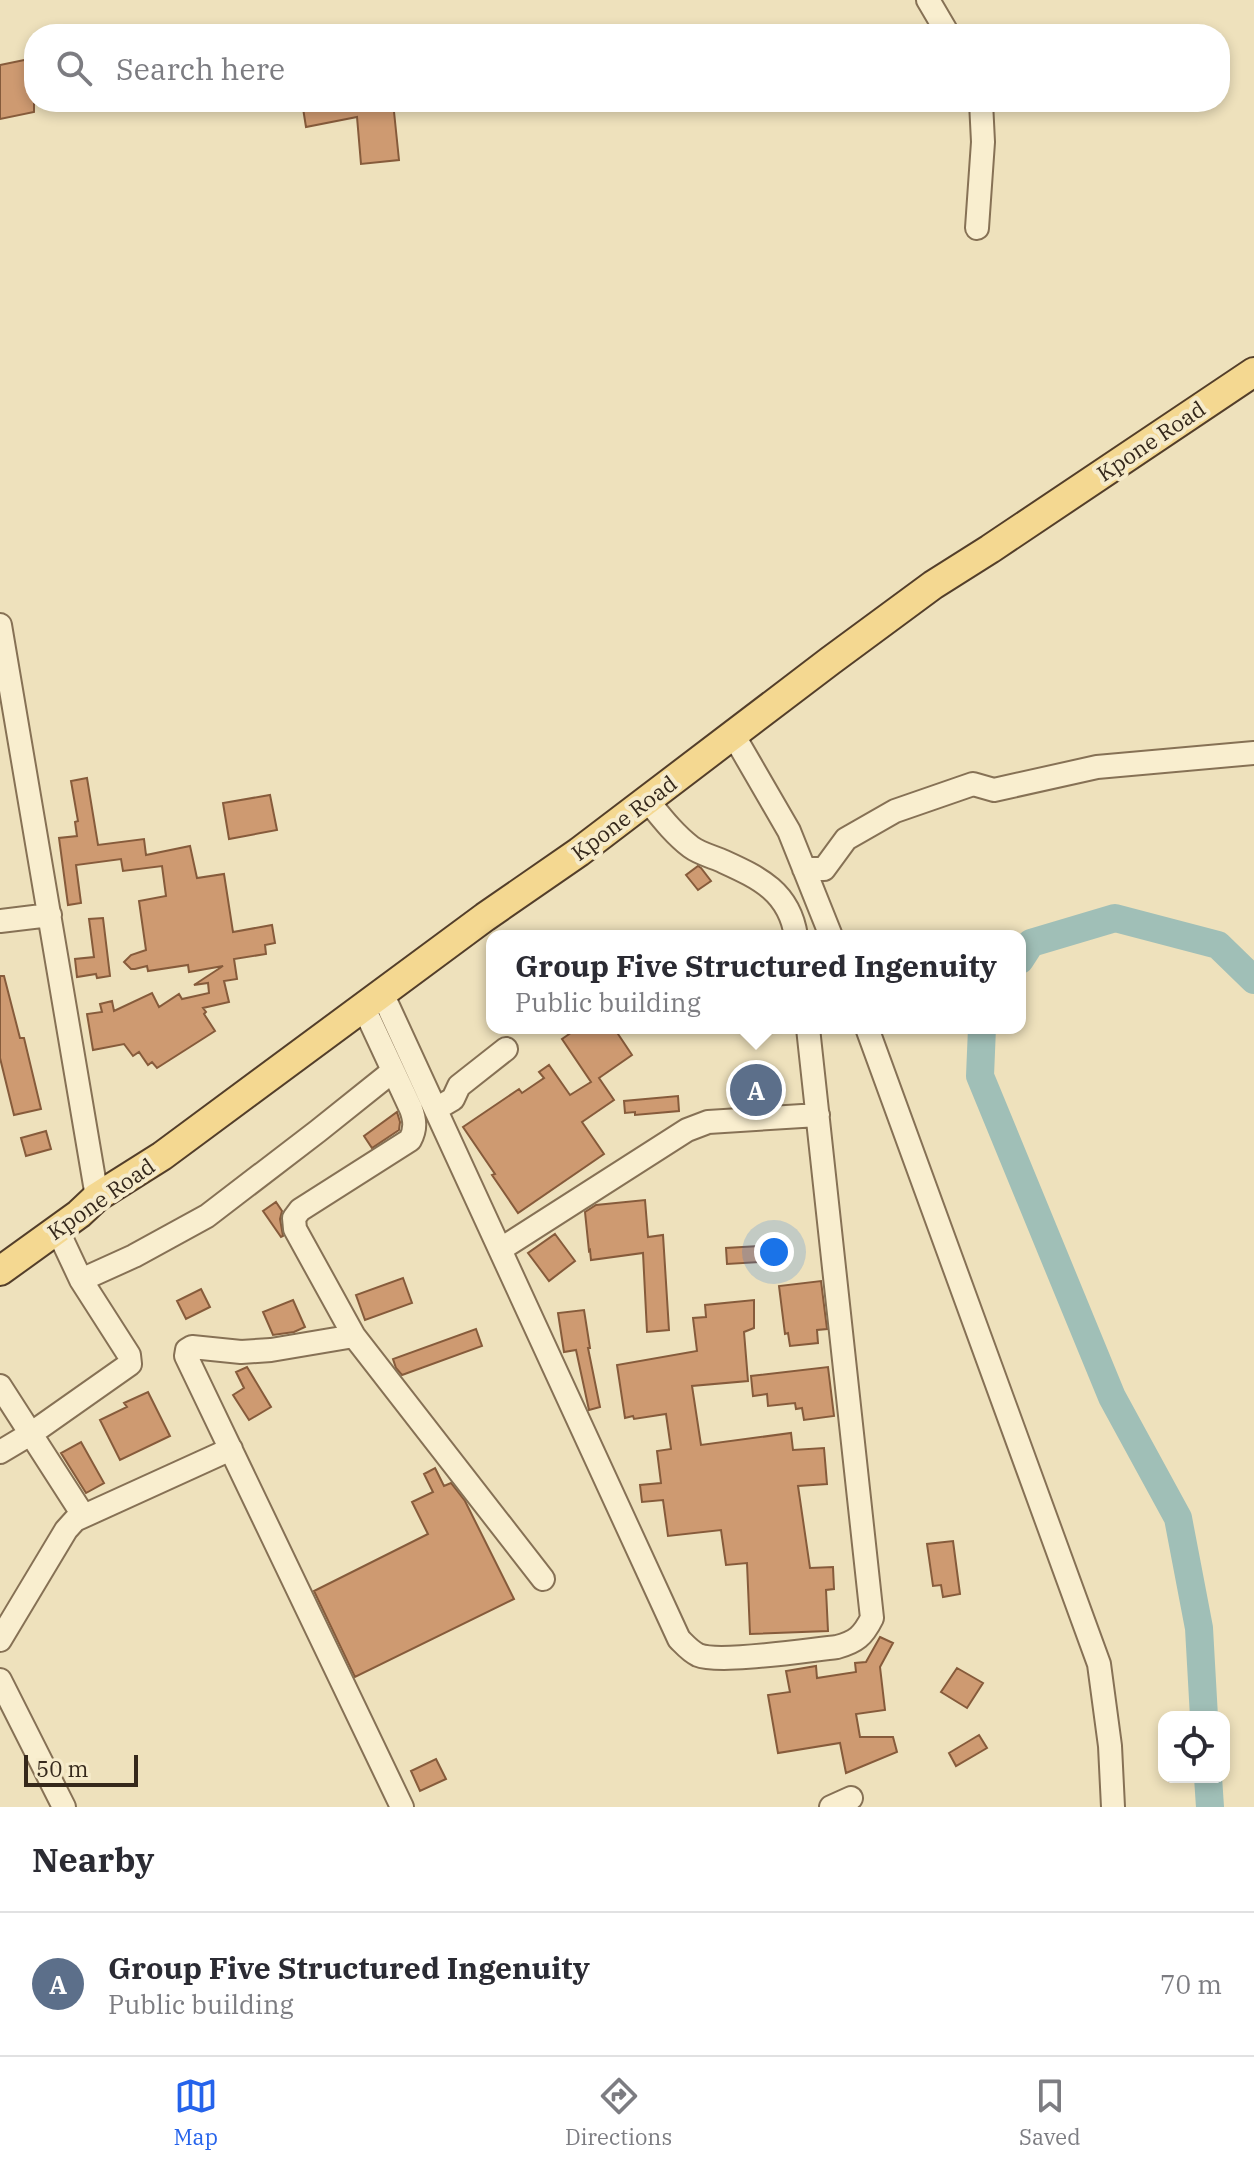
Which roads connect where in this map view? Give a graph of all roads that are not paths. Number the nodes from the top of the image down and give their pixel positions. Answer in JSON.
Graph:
{"nodes":[{"id":1,"x":928,"y":0,"type":"edge"},
{"id":2,"x":942,"y":24,"type":"edge"},
{"id":3,"x":982,"y":112,"type":"edge"},
{"id":4,"x":977,"y":228,"type":"dead end"},
{"id":5,"x":1254,"y":372,"type":"edge"},
{"id":6,"x":0,"y":625,"type":"edge"},
{"id":7,"x":734,"y":736,"type":"junction"},
{"id":8,"x":1254,"y":753,"type":"edge"},
{"id":9,"x":648,"y":801,"type":"junction"},
{"id":10,"x":804,"y":869,"type":"junction"},
{"id":11,"x":50,"y":915,"type":"junction"},
{"id":12,"x":0,"y":921,"type":"edge"},
{"id":13,"x":795,"y":930,"type":"edge"},
{"id":14,"x":829,"y":930,"type":"edge"},
{"id":15,"x":373,"y":1000,"type":"junction"},
{"id":16,"x":809,"y":1034,"type":"edge"},
{"id":17,"x":869,"y":1034,"type":"edge"},
{"id":18,"x":506,"y":1049,"type":"dead end"},
{"id":19,"x":393,"y":1071,"type":"junction"},
{"id":20,"x":436,"y":1109,"type":"junction"},
{"id":21,"x":818,"y":1115,"type":"junction"},
{"id":22,"x":97,"y":1197,"type":"junction"},
{"id":23,"x":57,"y":1229,"type":"junction"},
{"id":24,"x":501,"y":1249,"type":"junction"},
{"id":25,"x":0,"y":1271,"type":"edge"},
{"id":26,"x":81,"y":1280,"type":"junction"},
{"id":27,"x":354,"y":1336,"type":"junction"},
{"id":28,"x":0,"y":1386,"type":"edge"},
{"id":29,"x":32,"y":1433,"type":"junction"},
{"id":30,"x":231,"y":1449,"type":"junction"},
{"id":31,"x":0,"y":1452,"type":"edge"},
{"id":32,"x":83,"y":1515,"type":"junction"},
{"id":33,"x":543,"y":1579,"type":"dead end"},
{"id":34,"x":0,"y":1640,"type":"edge"},
{"id":35,"x":0,"y":1680,"type":"edge"},
{"id":36,"x":64,"y":1807,"type":"edge"},
{"id":37,"x":402,"y":1807,"type":"edge"},
{"id":38,"x":1113,"y":1807,"type":"edge"}],
"edges":[{"from":1,"to":2,"type":"street"},
{"from":3,"to":4,"type":"street"},
{"from":5,"to":7,"type":"main road","name":"Kpone Road"},
{"from":6,"to":11,"type":"street"},
{"from":7,"to":9,"type":"main road","name":"Kpone Road"},
{"from":7,"to":10,"type":"street"},
{"from":8,"to":10,"type":"street"},
{"from":9,"to":13,"type":"street"},
{"from":9,"to":15,"type":"main road","name":"Kpone Road"},
{"from":10,"to":14,"type":"street"},
{"from":11,"to":12,"type":"street"},
{"from":11,"to":22,"type":"street"},
{"from":15,"to":19,"type":"street"},
{"from":15,"to":20,"type":"street"},
{"from":15,"to":22,"type":"main road","name":"Kpone Road"},
{"from":16,"to":21,"type":"street"},
{"from":17,"to":38,"type":"street"},
{"from":18,"to":20,"type":"street"},
{"from":19,"to":26,"type":"street"},
{"from":19,"to":27,"type":"street"},
{"from":20,"to":24,"type":"street"},
{"from":21,"to":24,"type":"street"},
{"from":21,"to":24,"type":"street"},
{"from":22,"to":23,"type":"main road","name":"Kpone Road"},
{"from":23,"to":25,"type":"main road","name":"Kpone Road"},
{"from":23,"to":26,"type":"street"},
{"from":26,"to":29,"type":"street"},
{"from":27,"to":30,"type":"street"},
{"from":27,"to":33,"type":"street"},
{"from":28,"to":29,"type":"street"},
{"from":29,"to":31,"type":"street"},
{"from":29,"to":32,"type":"street"},
{"from":30,"to":32,"type":"street"},
{"from":30,"to":37,"type":"street"},
{"from":32,"to":34,"type":"street"},
{"from":35,"to":36,"type":"street"}]}
